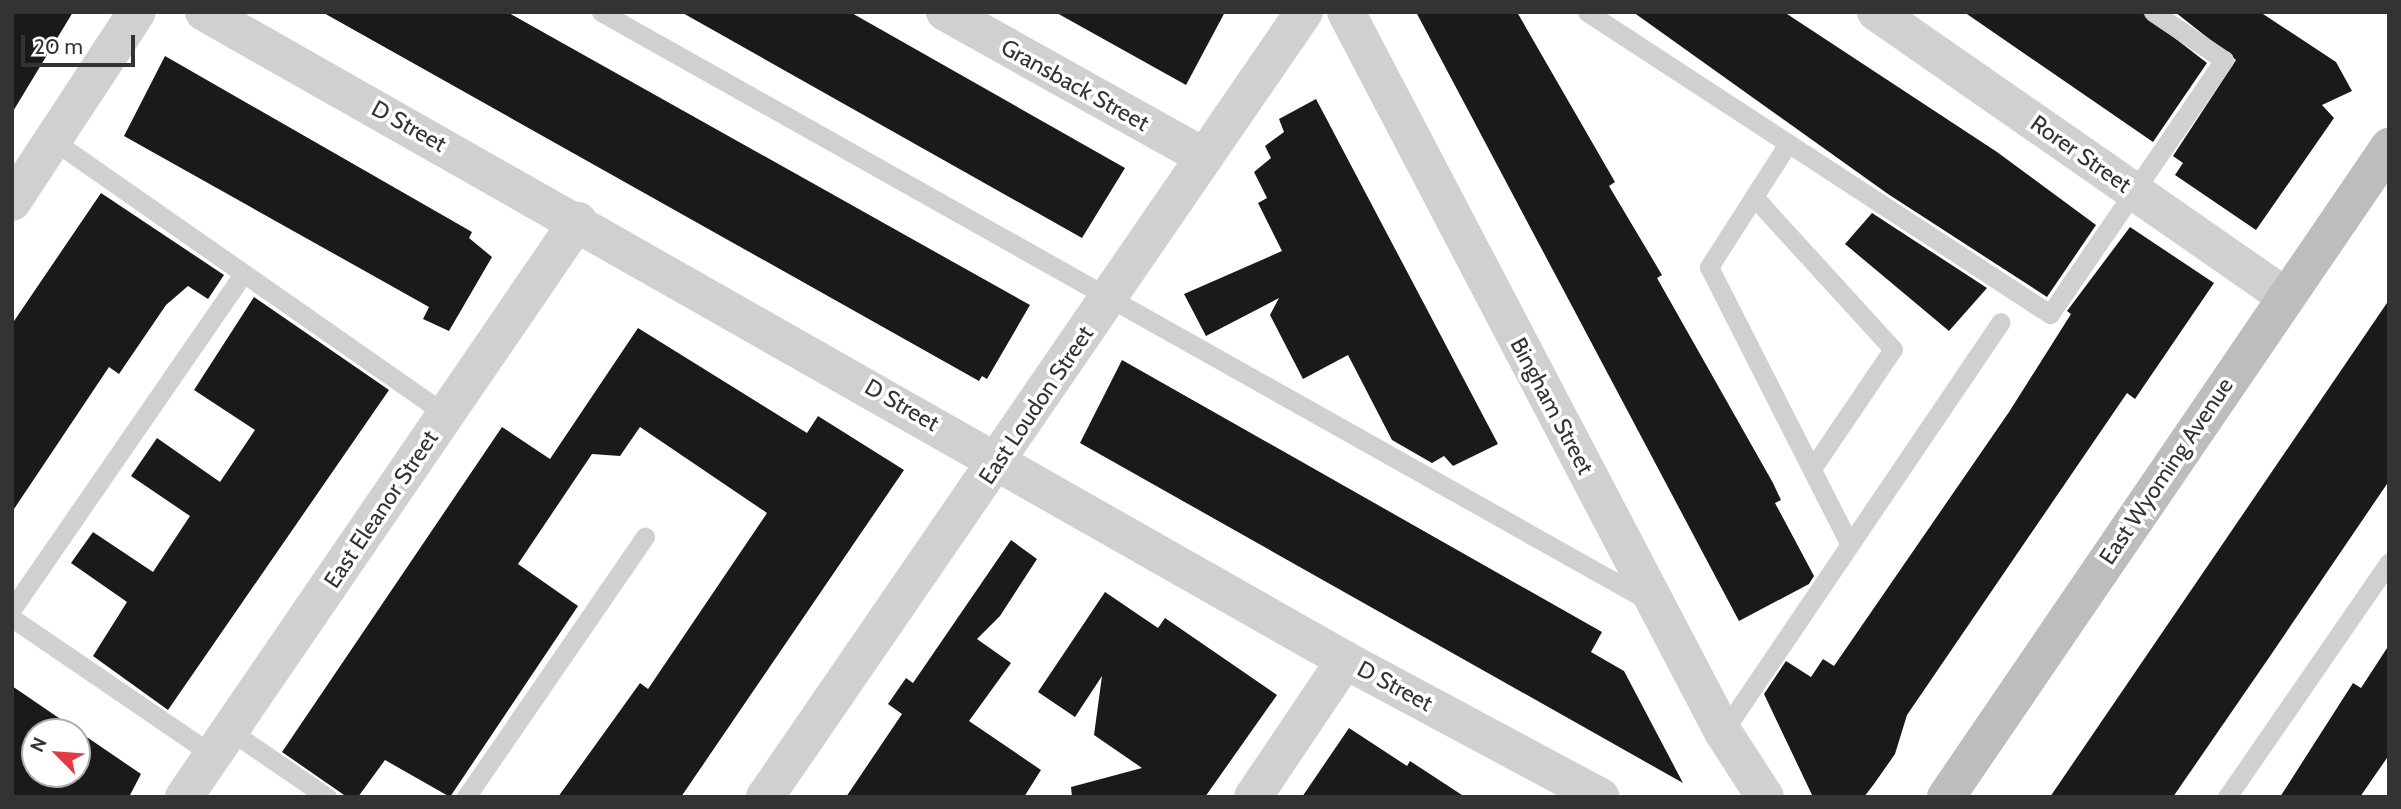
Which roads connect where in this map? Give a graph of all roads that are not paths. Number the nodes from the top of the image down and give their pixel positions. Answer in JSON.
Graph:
{"nodes":[{"id":1,"x":136,"y":12,"type":"edge"},
{"id":2,"x":204,"y":12,"type":"edge"},
{"id":3,"x":601,"y":12,"type":"edge"},
{"id":4,"x":945,"y":12,"type":"edge"},
{"id":5,"x":1346,"y":12,"type":"edge"},
{"id":6,"x":1587,"y":12,"type":"edge"},
{"id":7,"x":1877,"y":12,"type":"edge"},
{"id":8,"x":2152,"y":12,"type":"edge"},
{"id":9,"x":1298,"y":14,"type":"edge"},
{"id":10,"x":54,"y":141,"type":"junction"},
{"id":11,"x":1787,"y":145,"type":"junction"},
{"id":12,"x":2389,"y":147,"type":"edge"},
{"id":13,"x":1204,"y":157,"type":"junction"},
{"id":14,"x":2134,"y":191,"type":"junction"},
{"id":15,"x":1754,"y":197,"type":"junction"},
{"id":16,"x":12,"y":202,"type":"edge"},
{"id":17,"x":578,"y":220,"type":"junction"},
{"id":18,"x":242,"y":276,"type":"junction"},
{"id":19,"x":1111,"y":296,"type":"junction"},
{"id":20,"x":2284,"y":296,"type":"junction"},
{"id":21,"x":2001,"y":322,"type":"dead end"},
{"id":22,"x":446,"y":414,"type":"junction"},
{"id":23,"x":998,"y":460,"type":"junction"},
{"id":24,"x":1814,"y":467,"type":"junction"},
{"id":25,"x":645,"y":537,"type":"dead end"},
{"id":26,"x":1848,"y":541,"type":"junction"},
{"id":27,"x":2389,"y":562,"type":"edge"},
{"id":28,"x":1657,"y":606,"type":"junction"},
{"id":29,"x":12,"y":609,"type":"edge"},
{"id":30,"x":12,"y":618,"type":"edge"},
{"id":31,"x":1345,"y":660,"type":"junction"},
{"id":32,"x":1723,"y":733,"type":"junction"},
{"id":33,"x":221,"y":742,"type":"junction"},
{"id":34,"x":184,"y":797,"type":"edge"},
{"id":35,"x":327,"y":797,"type":"edge"},
{"id":36,"x":466,"y":797,"type":"edge"},
{"id":37,"x":765,"y":797,"type":"edge"},
{"id":38,"x":1253,"y":797,"type":"edge"},
{"id":39,"x":1601,"y":797,"type":"edge"},
{"id":40,"x":1765,"y":797,"type":"edge"},
{"id":41,"x":1946,"y":797,"type":"edge"},
{"id":42,"x":2227,"y":797,"type":"edge"}],
"edges":[{"from":1,"to":10,"type":"street"},
{"from":2,"to":17,"type":"street","name":"D Street"},
{"from":3,"to":19,"type":"lane"},
{"from":4,"to":13,"type":"street","name":"Gransback Street"},
{"from":5,"to":28,"type":"street","name":"Bingham Street"},
{"from":6,"to":11,"type":"lane"},
{"from":7,"to":14,"type":"street","name":"Rorer Street"},
{"from":8,"to":14,"type":"lane"},
{"from":9,"to":13,"type":"street","name":"East Loudon Street"},
{"from":10,"to":16,"type":"street"},
{"from":10,"to":18,"type":"lane"},
{"from":11,"to":14,"type":"lane"},
{"from":11,"to":15,"type":"lane"},
{"from":12,"to":20,"type":"street","name":"East Wyoming Avenue"},
{"from":13,"to":19,"type":"street","name":"East Loudon Street"},
{"from":14,"to":20,"type":"street","name":"Rorer Street"},
{"from":15,"to":24,"type":"lane"},
{"from":15,"to":24,"type":"lane"},
{"from":17,"to":22,"type":"street","name":"East Eleanor Street"},
{"from":17,"to":23,"type":"street","name":"D Street"},
{"from":18,"to":22,"type":"lane"},
{"from":18,"to":29,"type":"lane"},
{"from":19,"to":23,"type":"street","name":"East Loudon Street"},
{"from":19,"to":28,"type":"lane"},
{"from":20,"to":41,"type":"street","name":"East Wyoming Avenue"},
{"from":21,"to":26,"type":"lane"},
{"from":22,"to":33,"type":"street","name":"East Eleanor Street"},
{"from":23,"to":31,"type":"street","name":"D Street"},
{"from":23,"to":37,"type":"street","name":"East Loudon Street"},
{"from":24,"to":26,"type":"lane"},
{"from":25,"to":36,"type":"lane"},
{"from":26,"to":32,"type":"lane"},
{"from":27,"to":42,"type":"lane"},
{"from":28,"to":32,"type":"street","name":"Bingham Street"},
{"from":30,"to":33,"type":"lane"},
{"from":31,"to":38,"type":"street"},
{"from":31,"to":39,"type":"street","name":"D Street"},
{"from":32,"to":40,"type":"street","name":"Bingham Street"},
{"from":33,"to":34,"type":"street","name":"East Eleanor Street"},
{"from":33,"to":35,"type":"lane"}]}
